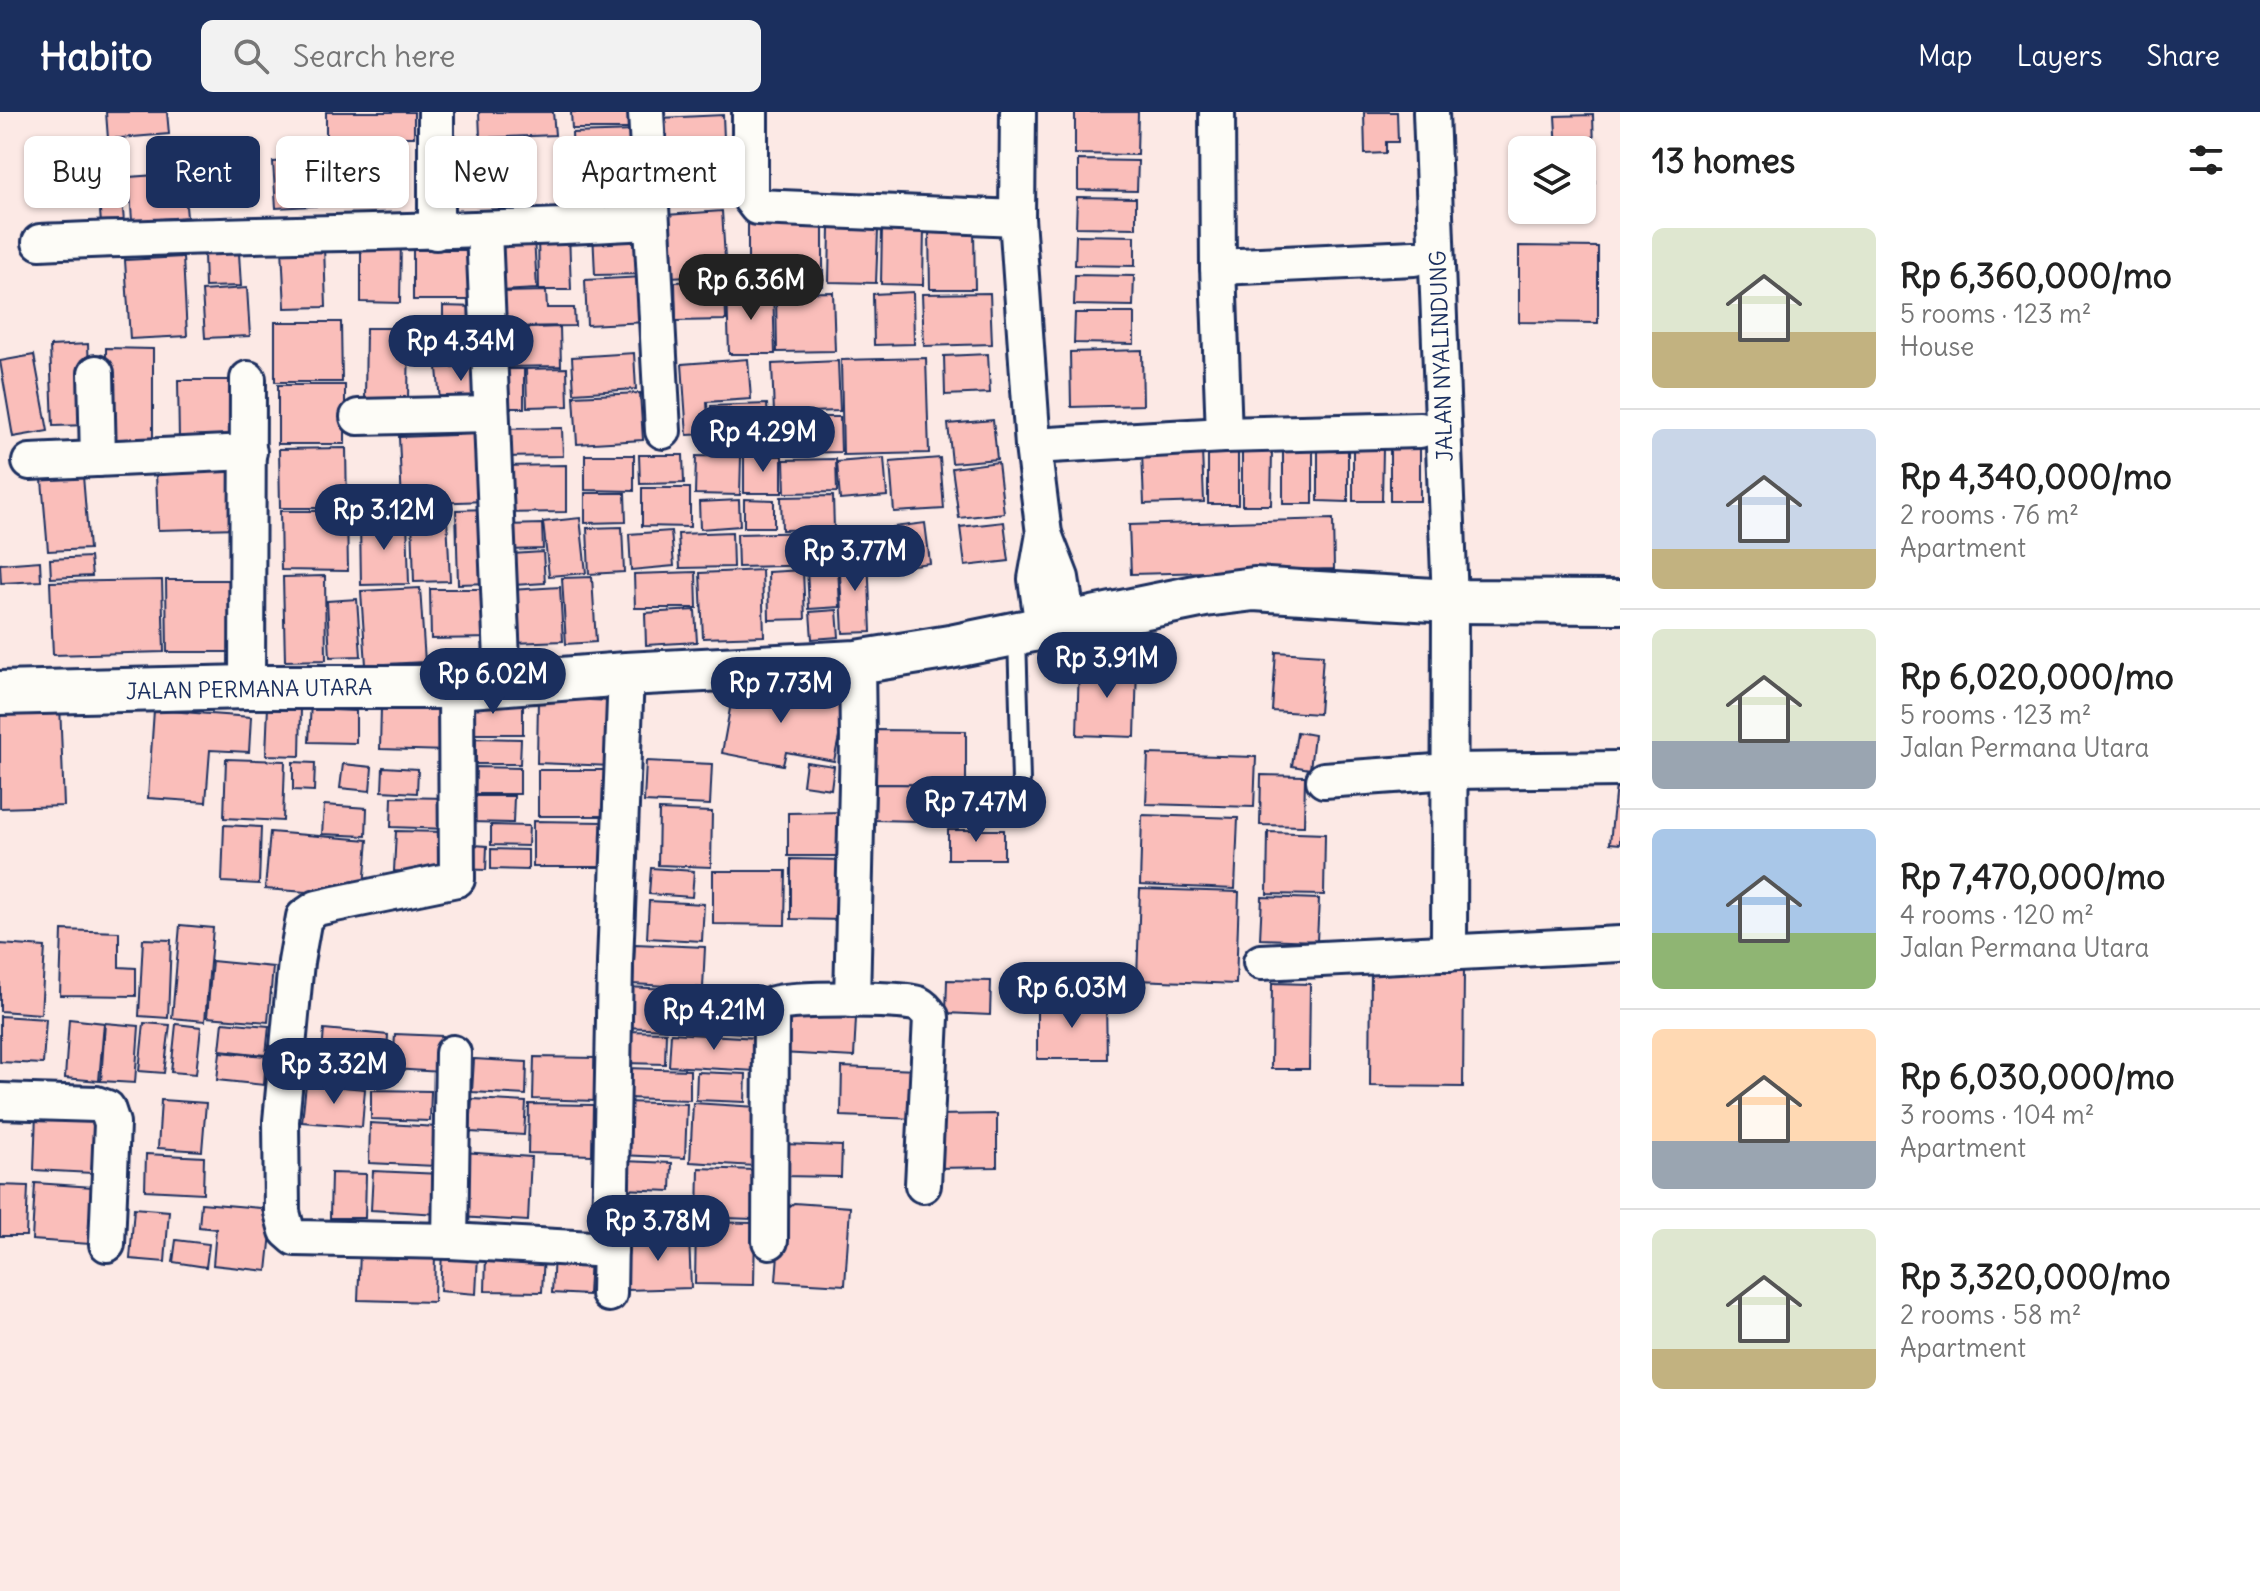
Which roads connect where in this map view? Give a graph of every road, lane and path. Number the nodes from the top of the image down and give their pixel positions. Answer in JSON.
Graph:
{"nodes":[{"id":1,"x":436,"y":112,"type":"edge"},
{"id":2,"x":646,"y":112,"type":"edge"},
{"id":3,"x":750,"y":112,"type":"edge"},
{"id":4,"x":1018,"y":112,"type":"edge"},
{"id":5,"x":1217,"y":112,"type":"edge"},
{"id":6,"x":1431,"y":112,"type":"edge"},
{"id":7,"x":1017,"y":218,"type":"junction"},
{"id":8,"x":651,"y":222,"type":"junction"},
{"id":9,"x":484,"y":231,"type":"junction"},
{"id":10,"x":436,"y":232,"type":"junction"},
{"id":11,"x":40,"y":242,"type":"dead end"},
{"id":12,"x":1414,"y":258,"type":"dead end"},
{"id":13,"x":1218,"y":267,"type":"junction"},
{"id":14,"x":96,"y":373,"type":"dead end"},
{"id":15,"x":248,"y":379,"type":"dead end"},
{"id":16,"x":490,"y":414,"type":"junction"},
{"id":17,"x":358,"y":417,"type":"dead end"},
{"id":18,"x":1420,"y":430,"type":"dead end"},
{"id":19,"x":663,"y":431,"type":"dead end"},
{"id":20,"x":1224,"y":435,"type":"junction"},
{"id":21,"x":1033,"y":446,"type":"junction"},
{"id":22,"x":249,"y":452,"type":"junction"},
{"id":23,"x":98,"y":459,"type":"junction"},
{"id":24,"x":30,"y":462,"type":"dead end"},
{"id":25,"x":1450,"y":601,"type":"junction"},
{"id":26,"x":1620,"y":602,"type":"edge"},
{"id":27,"x":1043,"y":627,"type":"junction"},
{"id":28,"x":857,"y":662,"type":"junction"},
{"id":29,"x":626,"y":674,"type":"junction"},
{"id":30,"x":503,"y":684,"type":"junction"},
{"id":31,"x":247,"y":687,"type":"junction"},
{"id":32,"x":456,"y":687,"type":"junction"},
{"id":33,"x":0,"y":693,"type":"edge"},
{"id":34,"x":1620,"y":769,"type":"edge"},
{"id":35,"x":1450,"y":771,"type":"junction"},
{"id":36,"x":1324,"y":780,"type":"dead end"},
{"id":37,"x":1021,"y":781,"type":"dead end"},
{"id":38,"x":1620,"y":944,"type":"edge"},
{"id":39,"x":1449,"y":953,"type":"junction"},
{"id":40,"x":1261,"y":962,"type":"dead end"},
{"id":41,"x":852,"y":1000,"type":"junction"},
{"id":42,"x":453,"y":1053,"type":"dead end"},
{"id":43,"x":0,"y":1101,"type":"edge"},
{"id":44,"x":923,"y":1185,"type":"dead end"},
{"id":45,"x":450,"y":1241,"type":"junction"},
{"id":46,"x":770,"y":1241,"type":"dead end"},
{"id":47,"x":107,"y":1244,"type":"dead end"},
{"id":48,"x":610,"y":1250,"type":"junction"},
{"id":49,"x":609,"y":1294,"type":"dead end"}],
"edges":[{"from":1,"to":10,"type":"street"},
{"from":2,"to":8,"type":"street"},
{"from":3,"to":7,"type":"street"},
{"from":4,"to":7,"type":"street"},
{"from":5,"to":13,"type":"street"},
{"from":6,"to":25,"type":"street","name":"JALAN NYALINDUNG"},
{"from":7,"to":21,"type":"street"},
{"from":8,"to":9,"type":"street"},
{"from":8,"to":19,"type":"street"},
{"from":9,"to":10,"type":"street"},
{"from":9,"to":16,"type":"street"},
{"from":10,"to":11,"type":"street"},
{"from":12,"to":13,"type":"street"},
{"from":13,"to":20,"type":"street"},
{"from":14,"to":23,"type":"street"},
{"from":15,"to":22,"type":"street"},
{"from":16,"to":17,"type":"street"},
{"from":16,"to":30,"type":"street"},
{"from":18,"to":20,"type":"street"},
{"from":20,"to":21,"type":"street"},
{"from":21,"to":27,"type":"street"},
{"from":22,"to":23,"type":"street"},
{"from":22,"to":31,"type":"street"},
{"from":23,"to":24,"type":"street"},
{"from":25,"to":26,"type":"street","name":"JALAN PERMANA UTARA"},
{"from":25,"to":27,"type":"street","name":"JALAN PERMANA UTARA"},
{"from":25,"to":35,"type":"street","name":"JALAN NYALINDUNG"},
{"from":27,"to":28,"type":"street","name":"JALAN PERMANA UTARA"},
{"from":27,"to":37,"type":"lane"},
{"from":28,"to":29,"type":"street","name":"JALAN PERMANA UTARA"},
{"from":28,"to":41,"type":"street"},
{"from":29,"to":30,"type":"street","name":"JALAN PERMANA UTARA"},
{"from":29,"to":48,"type":"street"},
{"from":30,"to":32,"type":"street","name":"JALAN PERMANA UTARA"},
{"from":31,"to":32,"type":"street","name":"JALAN PERMANA UTARA"},
{"from":31,"to":33,"type":"street","name":"JALAN PERMANA UTARA"},
{"from":32,"to":45,"type":"street"},
{"from":34,"to":35,"type":"street"},
{"from":35,"to":36,"type":"street"},
{"from":35,"to":39,"type":"street","name":"JALAN NYALINDUNG"},
{"from":38,"to":39,"type":"street"},
{"from":39,"to":40,"type":"street"},
{"from":41,"to":44,"type":"street"},
{"from":41,"to":46,"type":"street"},
{"from":42,"to":45,"type":"street"},
{"from":43,"to":47,"type":"street"},
{"from":45,"to":48,"type":"street"},
{"from":48,"to":49,"type":"street"}]}
